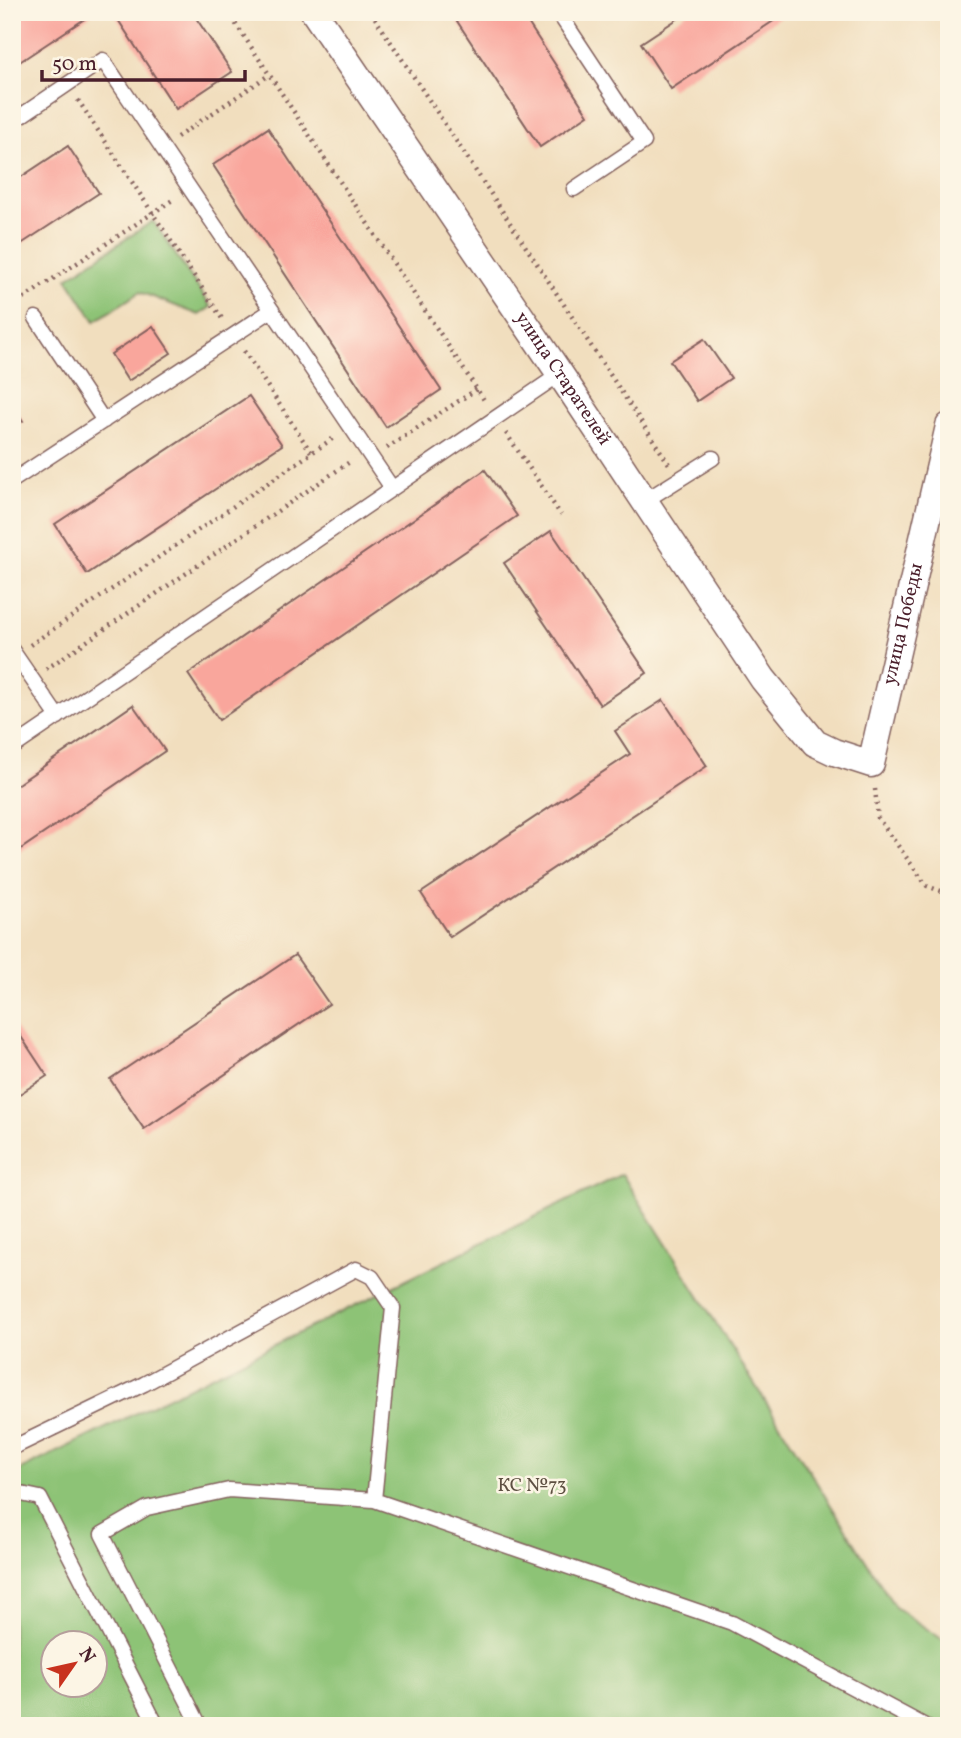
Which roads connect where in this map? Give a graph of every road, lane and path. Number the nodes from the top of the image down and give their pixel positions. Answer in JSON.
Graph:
{"nodes":[{"id":1,"x":228,"y":12,"type":"edge"},
{"id":2,"x":314,"y":12,"type":"edge"},
{"id":3,"x":371,"y":12,"type":"edge"},
{"id":4,"x":558,"y":12,"type":"edge"},
{"id":5,"x":270,"y":75,"type":"junction"},
{"id":6,"x":68,"y":84,"type":"junction"},
{"id":7,"x":12,"y":122,"type":"edge"},
{"id":8,"x":161,"y":147,"type":"junction"},
{"id":9,"x":190,"y":189,"type":"junction"},
{"id":10,"x":574,"y":189,"type":"dead end"},
{"id":11,"x":153,"y":213,"type":"junction"},
{"id":12,"x":12,"y":306,"type":"edge"},
{"id":13,"x":272,"y":310,"type":"junction"},
{"id":14,"x":36,"y":318,"type":"dead end"},
{"id":15,"x":233,"y":335,"type":"junction"},
{"id":16,"x":560,"y":374,"type":"junction"},
{"id":17,"x":477,"y":389,"type":"junction"},
{"id":18,"x":496,"y":418,"type":"junction"},
{"id":19,"x":104,"y":421,"type":"junction"},
{"id":20,"x":350,"y":426,"type":"junction"},
{"id":21,"x":949,"y":426,"type":"edge"},
{"id":22,"x":311,"y":452,"type":"junction"},
{"id":23,"x":369,"y":455,"type":"junction"},
{"id":24,"x":713,"y":458,"type":"dead end"},
{"id":25,"x":679,"y":480,"type":"junction"},
{"id":26,"x":12,"y":481,"type":"edge"},
{"id":27,"x":392,"y":488,"type":"junction"},
{"id":28,"x":643,"y":502,"type":"junction"},
{"id":29,"x":561,"y":515,"type":"dead end"},
{"id":30,"x":14,"y":652,"type":"edge"},
{"id":31,"x":32,"y":679,"type":"junction"},
{"id":32,"x":58,"y":717,"type":"junction"},
{"id":33,"x":12,"y":748,"type":"edge"},
{"id":34,"x":871,"y":764,"type":"junction"},
{"id":35,"x":949,"y":894,"type":"edge"},
{"id":36,"x":12,"y":1448,"type":"edge"},
{"id":37,"x":12,"y":1492,"type":"edge"},
{"id":38,"x":374,"y":1500,"type":"junction"},
{"id":39,"x":157,"y":1726,"type":"edge"},
{"id":40,"x":200,"y":1726,"type":"edge"},
{"id":41,"x":925,"y":1726,"type":"edge"}],
"edges":[{"from":1,"to":5,"type":"path"},
{"from":2,"to":16,"type":"street","name":"улица Старателей"},
{"from":3,"to":25,"type":"path"},
{"from":4,"to":10,"type":"lane"},
{"from":5,"to":8,"type":"path"},
{"from":5,"to":17,"type":"path"},
{"from":6,"to":7,"type":"lane"},
{"from":6,"to":8,"type":"lane"},
{"from":6,"to":11,"type":"path"},
{"from":8,"to":9,"type":"lane"},
{"from":9,"to":11,"type":"path"},
{"from":9,"to":13,"type":"lane"},
{"from":11,"to":12,"type":"path"},
{"from":11,"to":15,"type":"path"},
{"from":13,"to":15,"type":"lane"},
{"from":13,"to":20,"type":"lane"},
{"from":14,"to":19,"type":"lane"},
{"from":15,"to":19,"type":"lane"},
{"from":15,"to":22,"type":"path"},
{"from":16,"to":18,"type":"lane"},
{"from":16,"to":28,"type":"street","name":"улица Старателей"},
{"from":17,"to":18,"type":"path"},
{"from":17,"to":23,"type":"path"},
{"from":18,"to":27,"type":"lane"},
{"from":18,"to":29,"type":"path"},
{"from":19,"to":26,"type":"lane"},
{"from":20,"to":22,"type":"path"},
{"from":20,"to":23,"type":"lane"},
{"from":21,"to":34,"type":"street","name":"улица Победы"},
{"from":22,"to":30,"type":"path"},
{"from":23,"to":27,"type":"lane"},
{"from":23,"to":31,"type":"path"},
{"from":24,"to":25,"type":"lane"},
{"from":25,"to":28,"type":"lane"},
{"from":27,"to":32,"type":"lane"},
{"from":28,"to":34,"type":"street","name":"улица Старателей"},
{"from":30,"to":31,"type":"lane"},
{"from":31,"to":32,"type":"lane"},
{"from":32,"to":33,"type":"lane"},
{"from":34,"to":35,"type":"path"},
{"from":36,"to":38,"type":"lane"},
{"from":37,"to":39,"type":"lane"},
{"from":38,"to":40,"type":"lane"},
{"from":38,"to":41,"type":"lane"}]}
